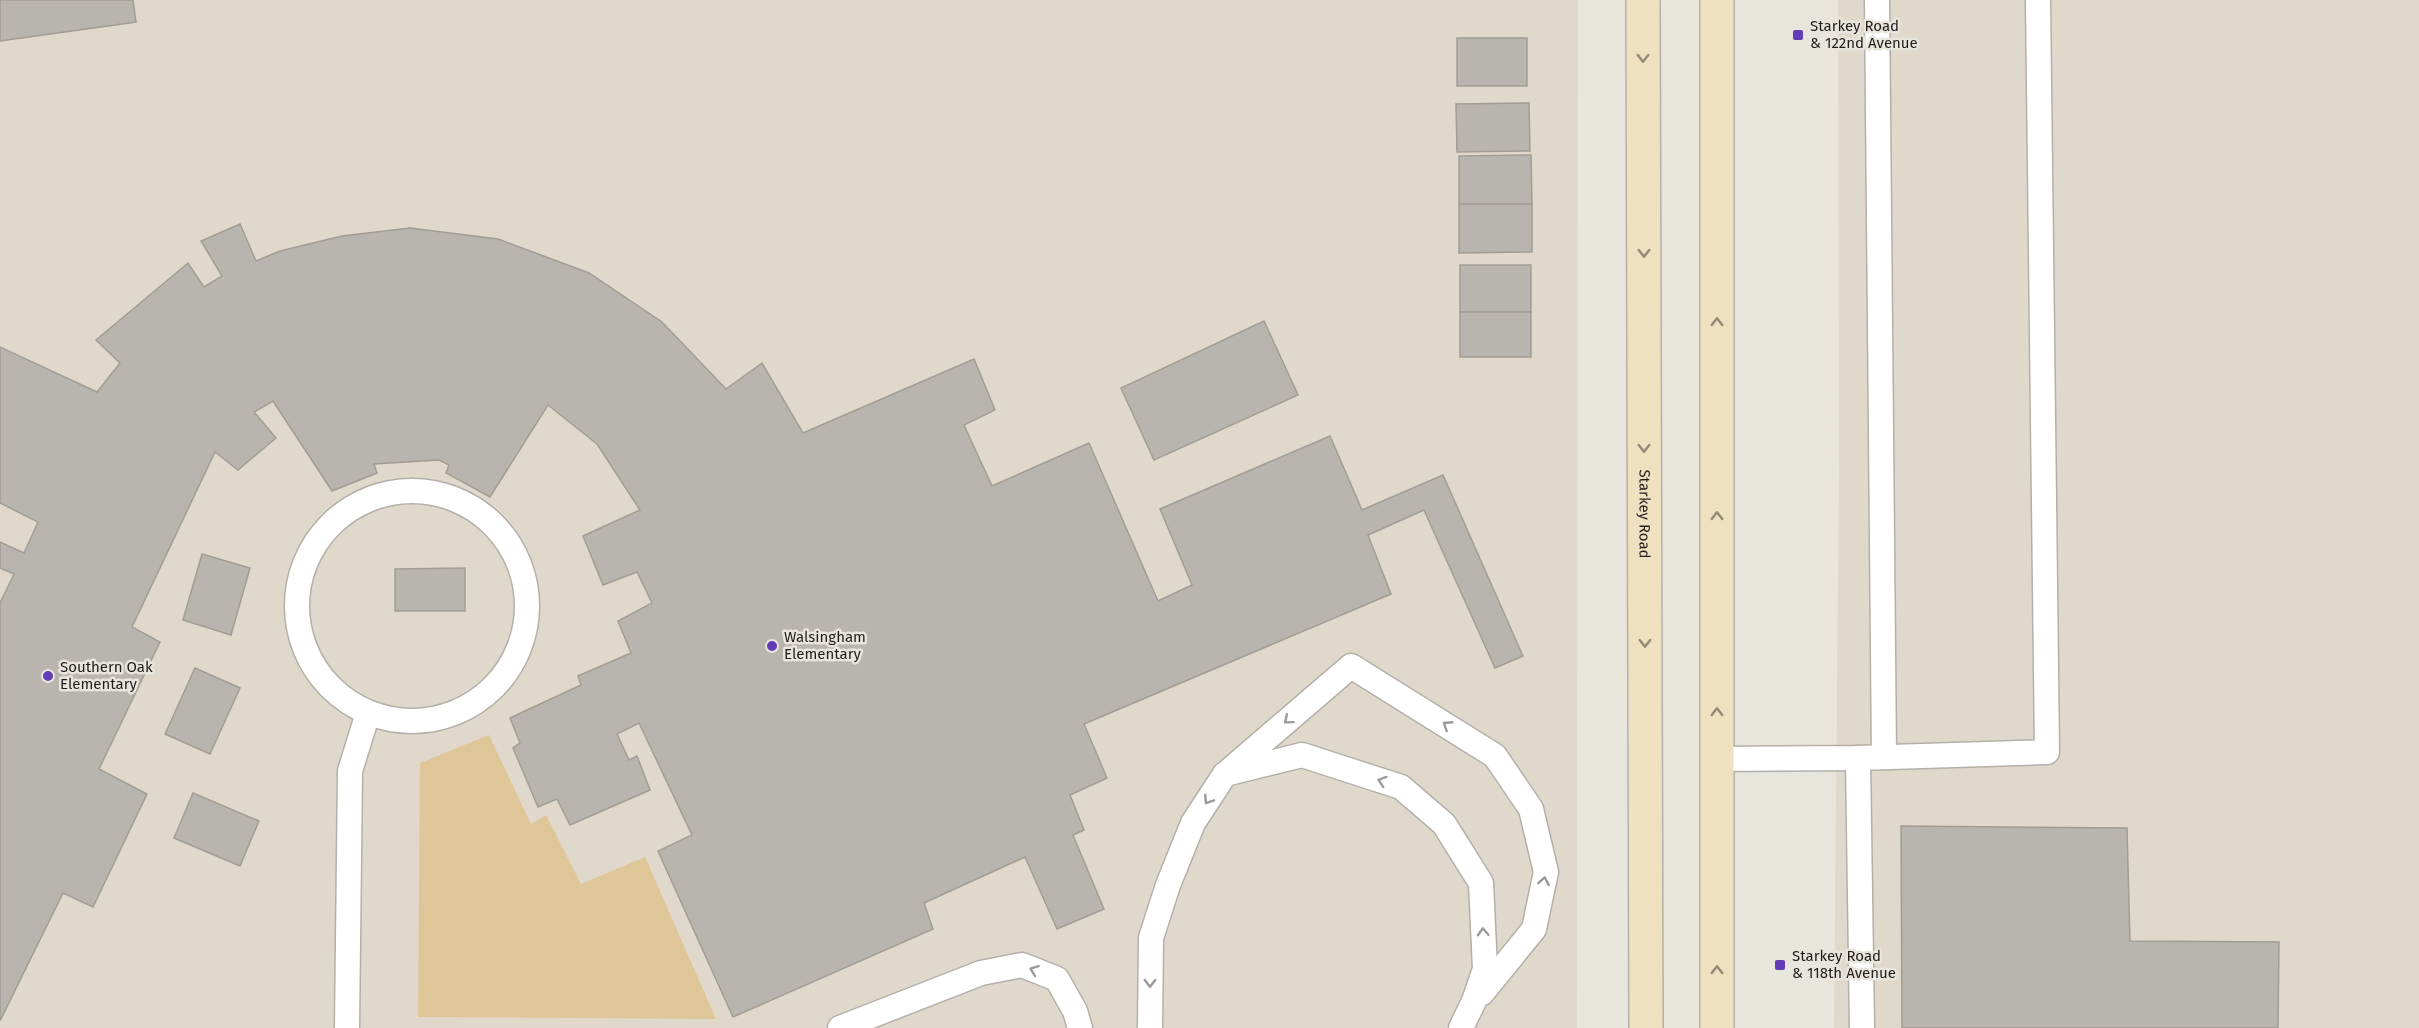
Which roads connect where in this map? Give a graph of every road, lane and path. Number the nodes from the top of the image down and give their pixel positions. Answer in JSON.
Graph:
{"nodes":[{"id":1,"x":1643,"y":0,"type":"edge"},
{"id":2,"x":1717,"y":0,"type":"edge"},
{"id":3,"x":1877,"y":0,"type":"edge"},
{"id":4,"x":2038,"y":0,"type":"edge"},
{"id":5,"x":368,"y":713,"type":"junction"},
{"id":6,"x":1884,"y":757,"type":"junction"},
{"id":7,"x":1858,"y":758,"type":"junction"},
{"id":8,"x":1717,"y":759,"type":"junction"},
{"id":9,"x":1225,"y":774,"type":"junction"},
{"id":10,"x":1474,"y":1002,"type":"junction"},
{"id":11,"x":347,"y":1028,"type":"edge"},
{"id":12,"x":840,"y":1028,"type":"edge"},
{"id":13,"x":1080,"y":1028,"type":"edge"},
{"id":14,"x":1150,"y":1028,"type":"edge"},
{"id":15,"x":1461,"y":1028,"type":"edge"},
{"id":16,"x":1646,"y":1028,"type":"edge"},
{"id":17,"x":1717,"y":1028,"type":"edge"},
{"id":18,"x":1862,"y":1028,"type":"edge"}],
"edges":[{"from":1,"to":16,"type":"main road","name":"Starkey Road","one_way":true},
{"from":8,"to":2,"type":"main road","one_way":true},
{"from":3,"to":6,"type":"lane"},
{"from":4,"to":6,"type":"lane"},
{"from":5,"to":5,"type":"lane"},
{"from":5,"to":11,"type":"lane"},
{"from":6,"to":7,"type":"lane"},
{"from":7,"to":8,"type":"lane"},
{"from":7,"to":18,"type":"lane"},
{"from":17,"to":8,"type":"main road","one_way":true},
{"from":10,"to":9,"type":"lane","one_way":true},
{"from":10,"to":9,"type":"lane","one_way":true},
{"from":9,"to":14,"type":"lane","one_way":true},
{"from":10,"to":15,"type":"lane"},
{"from":13,"to":12,"type":"lane","one_way":true}]}
